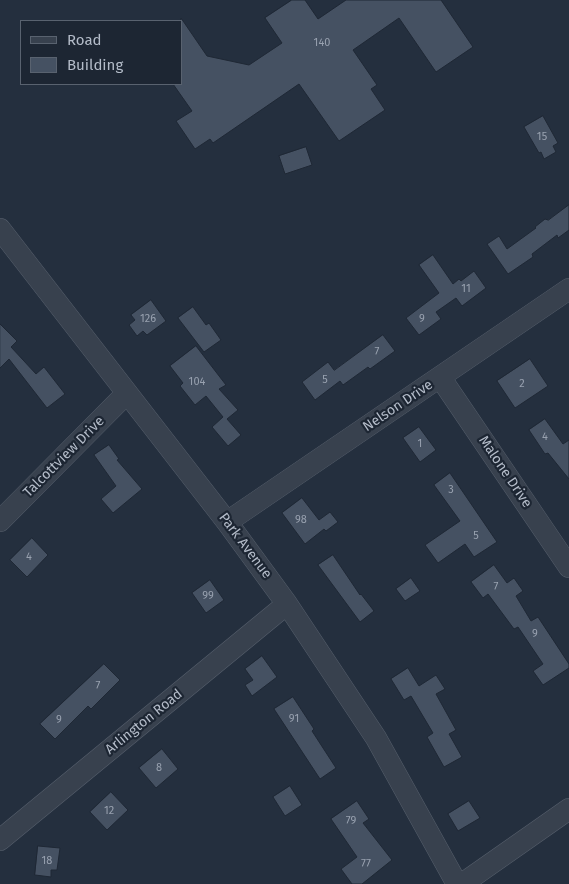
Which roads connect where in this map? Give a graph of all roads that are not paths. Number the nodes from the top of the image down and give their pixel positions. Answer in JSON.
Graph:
{"nodes":[{"id":1,"x":0,"y":229,"type":"edge"},
{"id":2,"x":569,"y":288,"type":"edge"},
{"id":3,"x":440,"y":377,"type":"junction"},
{"id":4,"x":128,"y":393,"type":"junction"},
{"id":5,"x":0,"y":521,"type":"edge"},
{"id":6,"x":227,"y":522,"type":"junction"},
{"id":7,"x":569,"y":567,"type":"edge"},
{"id":8,"x":287,"y":604,"type":"junction"},
{"id":9,"x":569,"y":809,"type":"edge"},
{"id":10,"x":0,"y":840,"type":"edge"},
{"id":11,"x":457,"y":884,"type":"edge"},
{"id":12,"x":462,"y":884,"type":"edge"}],
"edges":[{"from":1,"to":4,"type":"street","name":"Park Avenue"},
{"from":2,"to":3,"type":"street","name":"Nelson Drive"},
{"from":3,"to":6,"type":"street","name":"Nelson Drive"},
{"from":3,"to":7,"type":"street","name":"Malone Drive"},
{"from":4,"to":5,"type":"street","name":"Talcottview Drive"},
{"from":4,"to":6,"type":"street","name":"Park Avenue"},
{"from":6,"to":8,"type":"street","name":"Park Avenue"},
{"from":8,"to":10,"type":"street","name":"Arlington Road"},
{"from":8,"to":11,"type":"street","name":"Park Avenue"},
{"from":9,"to":12,"type":"street"}]}
